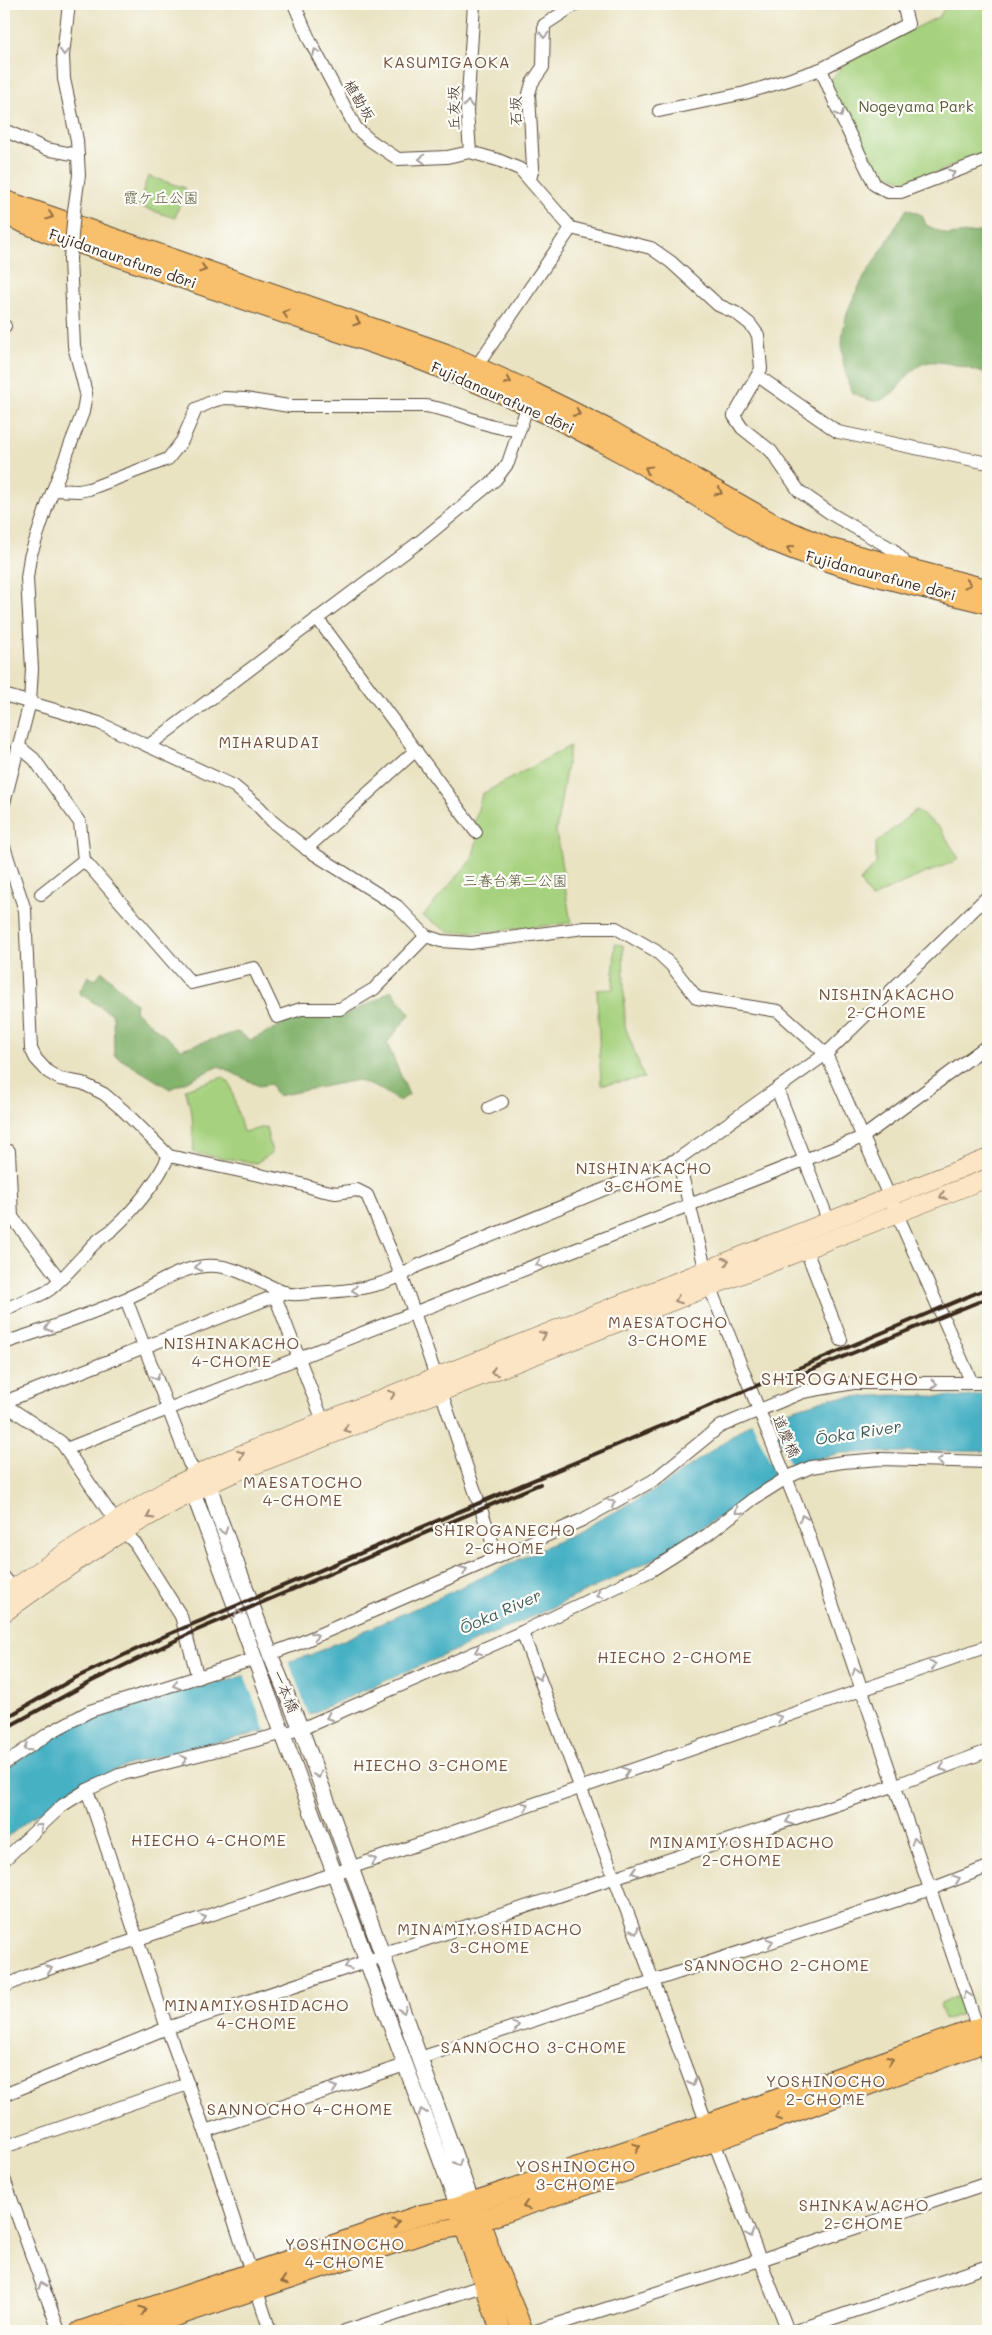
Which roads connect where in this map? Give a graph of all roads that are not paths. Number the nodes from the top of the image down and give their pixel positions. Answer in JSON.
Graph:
{"nodes":[{"id":1,"x":69,"y":4,"type":"edge"},
{"id":2,"x":294,"y":4,"type":"edge"},
{"id":3,"x":474,"y":4,"type":"edge"},
{"id":4,"x":576,"y":4,"type":"edge"},
{"id":5,"x":903,"y":4,"type":"edge"},
{"id":6,"x":821,"y":69,"type":"junction"},
{"id":7,"x":659,"y":111,"type":"dead end"},
{"id":8,"x":4,"y":130,"type":"edge"},
{"id":9,"x":470,"y":152,"type":"junction"},
{"id":10,"x":78,"y":155,"type":"junction"},
{"id":11,"x":988,"y":160,"type":"edge"},
{"id":12,"x":530,"y":179,"type":"junction"},
{"id":13,"x":4,"y":200,"type":"edge"},
{"id":14,"x":4,"y":215,"type":"edge"},
{"id":15,"x":571,"y":228,"type":"junction"},
{"id":16,"x":472,"y":373,"type":"junction"},
{"id":17,"x":758,"y":376,"type":"junction"},
{"id":18,"x":530,"y":398,"type":"junction"},
{"id":19,"x":519,"y":430,"type":"junction"},
{"id":20,"x":988,"y":463,"type":"edge"},
{"id":21,"x":53,"y":490,"type":"junction"},
{"id":22,"x":905,"y":567,"type":"junction"},
{"id":23,"x":988,"y":589,"type":"edge"},
{"id":24,"x":988,"y":604,"type":"edge"},
{"id":25,"x":317,"y":618,"type":"junction"},
{"id":26,"x":4,"y":695,"type":"edge"},
{"id":27,"x":30,"y":702,"type":"junction"},
{"id":28,"x":18,"y":746,"type":"junction"},
{"id":29,"x":148,"y":746,"type":"junction"},
{"id":30,"x":416,"y":750,"type":"junction"},
{"id":31,"x":4,"y":803,"type":"edge"},
{"id":32,"x":476,"y":832,"type":"dead end"},
{"id":33,"x":4,"y":847,"type":"edge"},
{"id":34,"x":306,"y":849,"type":"junction"},
{"id":35,"x":84,"y":860,"type":"junction"},
{"id":36,"x":41,"y":894,"type":"dead end"},
{"id":37,"x":988,"y":896,"type":"edge"},
{"id":38,"x":426,"y":936,"type":"junction"},
{"id":39,"x":988,"y":1045,"type":"edge"},
{"id":40,"x":826,"y":1054,"type":"junction"},
{"id":41,"x":777,"y":1089,"type":"junction"},
{"id":42,"x":502,"y":1102,"type":"dead end"},
{"id":43,"x":489,"y":1108,"type":"dead end"},
{"id":44,"x":863,"y":1137,"type":"junction"},
{"id":45,"x":9,"y":1151,"type":"dead end"},
{"id":46,"x":169,"y":1156,"type":"junction"},
{"id":47,"x":988,"y":1158,"type":"edge"},
{"id":48,"x":678,"y":1159,"type":"junction"},
{"id":49,"x":804,"y":1160,"type":"junction"},
{"id":50,"x":988,"y":1178,"type":"edge"},
{"id":51,"x":690,"y":1205,"type":"junction"},
{"id":52,"x":893,"y":1207,"type":"junction"},
{"id":53,"x":829,"y":1222,"type":"junction"},
{"id":54,"x":806,"y":1250,"type":"junction"},
{"id":55,"x":706,"y":1269,"type":"junction"},
{"id":56,"x":402,"y":1277,"type":"junction"},
{"id":57,"x":60,"y":1280,"type":"junction"},
{"id":58,"x":710,"y":1288,"type":"junction"},
{"id":59,"x":280,"y":1294,"type":"junction"},
{"id":60,"x":126,"y":1298,"type":"junction"},
{"id":61,"x":5,"y":1306,"type":"edge"},
{"id":62,"x":414,"y":1313,"type":"junction"},
{"id":63,"x":841,"y":1340,"type":"dead end"},
{"id":64,"x":4,"y":1343,"type":"edge"},
{"id":65,"x":145,"y":1347,"type":"junction"},
{"id":66,"x":299,"y":1358,"type":"junction"},
{"id":67,"x":972,"y":1383,"type":"junction"},
{"id":68,"x":988,"y":1383,"type":"edge"},
{"id":69,"x":438,"y":1385,"type":"junction"},
{"id":70,"x":4,"y":1403,"type":"edge"},
{"id":71,"x":168,"y":1408,"type":"junction"},
{"id":72,"x":759,"y":1413,"type":"junction"},
{"id":73,"x":323,"y":1421,"type":"junction"},
{"id":74,"x":66,"y":1449,"type":"junction"},
{"id":75,"x":988,"y":1462,"type":"edge"},
{"id":76,"x":786,"y":1474,"type":"junction"},
{"id":77,"x":199,"y":1484,"type":"junction"},
{"id":78,"x":120,"y":1527,"type":"junction"},
{"id":79,"x":497,"y":1556,"type":"junction"},
{"id":80,"x":11,"y":1590,"type":"edge"},
{"id":81,"x":4,"y":1613,"type":"edge"},
{"id":82,"x":522,"y":1632,"type":"junction"},
{"id":83,"x":988,"y":1646,"type":"edge"},
{"id":84,"x":270,"y":1654,"type":"junction"},
{"id":85,"x":255,"y":1659,"type":"junction"},
{"id":86,"x":198,"y":1678,"type":"junction"},
{"id":87,"x":862,"y":1689,"type":"junction"},
{"id":88,"x":301,"y":1729,"type":"junction"},
{"id":89,"x":282,"y":1735,"type":"junction"},
{"id":90,"x":988,"y":1751,"type":"edge"},
{"id":91,"x":4,"y":1764,"type":"edge"},
{"id":92,"x":896,"y":1785,"type":"junction"},
{"id":93,"x":580,"y":1787,"type":"junction"},
{"id":94,"x":87,"y":1790,"type":"junction"},
{"id":95,"x":4,"y":1860,"type":"edge"},
{"id":96,"x":351,"y":1866,"type":"junction"},
{"id":97,"x":988,"y":1867,"type":"edge"},
{"id":98,"x":334,"y":1874,"type":"junction"},
{"id":99,"x":615,"y":1878,"type":"junction"},
{"id":100,"x":931,"y":1889,"type":"junction"},
{"id":101,"x":138,"y":1940,"type":"junction"},
{"id":102,"x":383,"y":1956,"type":"junction"},
{"id":103,"x":366,"y":1960,"type":"junction"},
{"id":104,"x":654,"y":1980,"type":"junction"},
{"id":105,"x":4,"y":1987,"type":"edge"},
{"id":106,"x":167,"y":2028,"type":"junction"},
{"id":107,"x":985,"y":2039,"type":"edge"},
{"id":108,"x":420,"y":2058,"type":"junction"},
{"id":109,"x":405,"y":2065,"type":"junction"},
{"id":110,"x":188,"y":2084,"type":"junction"},
{"id":111,"x":4,"y":2095,"type":"edge"},
{"id":112,"x":205,"y":2131,"type":"junction"},
{"id":113,"x":710,"y":2132,"type":"junction"},
{"id":114,"x":4,"y":2147,"type":"edge"},
{"id":115,"x":4,"y":2179,"type":"edge"},
{"id":116,"x":988,"y":2183,"type":"edge"},
{"id":117,"x":468,"y":2214,"type":"junction"},
{"id":118,"x":760,"y":2260,"type":"junction"},
{"id":119,"x":988,"y":2266,"type":"edge"},
{"id":120,"x":253,"y":2282,"type":"junction"},
{"id":121,"x":485,"y":2285,"type":"junction"},
{"id":122,"x":58,"y":2331,"type":"edge"},
{"id":123,"x":80,"y":2331,"type":"edge"},
{"id":124,"x":132,"y":2331,"type":"edge"},
{"id":125,"x":270,"y":2331,"type":"edge"},
{"id":126,"x":346,"y":2331,"type":"edge"},
{"id":127,"x":501,"y":2331,"type":"edge"},
{"id":128,"x":523,"y":2331,"type":"edge"},
{"id":129,"x":536,"y":2331,"type":"edge"},
{"id":130,"x":788,"y":2331,"type":"edge"},
{"id":131,"x":795,"y":2331,"type":"edge"}],
"edges":[{"from":1,"to":10,"type":"street","one_way":true},
{"from":9,"to":2,"type":"street","name":"植勘坂","one_way":true},
{"from":9,"to":3,"type":"street","name":"丘友坂","one_way":true},
{"from":4,"to":12,"type":"street","name":"石坂","one_way":true},
{"from":5,"to":6,"type":"street"},
{"from":6,"to":7,"type":"street"},
{"from":6,"to":11,"type":"street","one_way":true},
{"from":8,"to":10,"type":"street"},
{"from":9,"to":12,"type":"street"},
{"from":10,"to":21,"type":"street","bridge":true},
{"from":12,"to":15,"type":"street"},
{"from":13,"to":16,"type":"main road","name":"Fujidanaurafune dōri","one_way":true},
{"from":16,"to":14,"type":"main road","name":"Fujidanaurafune dōri","one_way":true},
{"from":15,"to":16,"type":"street"},
{"from":15,"to":17,"type":"street"},
{"from":16,"to":18,"type":"main road","name":"Fujidanaurafune dōri"},
{"from":17,"to":20,"type":"street"},
{"from":17,"to":22,"type":"street"},
{"from":18,"to":19,"type":"street"},
{"from":18,"to":22,"type":"main road","name":"Fujidanaurafune dōri","one_way":true},
{"from":24,"to":18,"type":"main road","name":"Fujidanaurafune dōri","one_way":true},
{"from":19,"to":21,"type":"street"},
{"from":19,"to":25,"type":"street"},
{"from":21,"to":27,"type":"street"},
{"from":22,"to":23,"type":"main road","name":"Fujidanaurafune dōri","one_way":true},
{"from":25,"to":29,"type":"street"},
{"from":25,"to":30,"type":"street"},
{"from":26,"to":27,"type":"street"},
{"from":27,"to":28,"type":"street"},
{"from":27,"to":29,"type":"street"},
{"from":28,"to":31,"type":"street"},
{"from":28,"to":35,"type":"street"},
{"from":29,"to":34,"type":"street"},
{"from":30,"to":32,"type":"street"},
{"from":30,"to":34,"type":"street"},
{"from":33,"to":46,"type":"street"},
{"from":34,"to":38,"type":"street"},
{"from":35,"to":36,"type":"street"},
{"from":35,"to":38,"type":"street"},
{"from":37,"to":40,"type":"street"},
{"from":38,"to":40,"type":"street"},
{"from":39,"to":44,"type":"street"},
{"from":40,"to":41,"type":"street"},
{"from":40,"to":44,"type":"street"},
{"from":41,"to":48,"type":"street"},
{"from":41,"to":49,"type":"street"},
{"from":42,"to":43,"type":"street"},
{"from":44,"to":49,"type":"street"},
{"from":44,"to":52,"type":"street"},
{"from":45,"to":57,"type":"street"},
{"from":46,"to":56,"type":"street"},
{"from":46,"to":57,"type":"street"},
{"from":47,"to":52,"type":"main road"},
{"from":48,"to":51,"type":"street","name":"道慶橋"},
{"from":48,"to":56,"type":"street"},
{"from":49,"to":51,"type":"street"},
{"from":49,"to":53,"type":"street"},
{"from":50,"to":52,"type":"main road","one_way":true},
{"from":51,"to":55,"type":"street","name":"道慶橋"},
{"from":51,"to":62,"type":"street","one_way":true},
{"from":52,"to":53,"type":"main road"},
{"from":52,"to":54,"type":"main road"},
{"from":52,"to":67,"type":"street"},
{"from":55,"to":53,"type":"main road","one_way":true},
{"from":54,"to":58,"type":"main road"},
{"from":54,"to":63,"type":"street"},
{"from":55,"to":58,"type":"street","name":"道慶橋"},
{"from":69,"to":55,"type":"main road","one_way":true},
{"from":56,"to":59,"type":"street","one_way":true},
{"from":56,"to":62,"type":"street"},
{"from":57,"to":61,"type":"street"},
{"from":58,"to":69,"type":"main road","one_way":true},
{"from":58,"to":72,"type":"street","name":"道慶橋"},
{"from":59,"to":60,"type":"street","one_way":true},
{"from":59,"to":65,"type":"street"},
{"from":59,"to":66,"type":"street"},
{"from":60,"to":64,"type":"street","one_way":true},
{"from":60,"to":65,"type":"street"},
{"from":62,"to":66,"type":"street"},
{"from":62,"to":69,"type":"street"},
{"from":65,"to":70,"type":"street"},
{"from":65,"to":71,"type":"street","one_way":true},
{"from":66,"to":71,"type":"street"},
{"from":66,"to":73,"type":"street"},
{"from":67,"to":68,"type":"street"},
{"from":72,"to":67,"type":"street","one_way":true},
{"from":73,"to":69,"type":"main road","one_way":true},
{"from":69,"to":77,"type":"main road","one_way":true},
{"from":69,"to":79,"type":"street"},
{"from":70,"to":74,"type":"street"},
{"from":71,"to":74,"type":"street"},
{"from":71,"to":77,"type":"street"},
{"from":72,"to":76,"type":"street","name":"道慶橋"},
{"from":79,"to":72,"type":"street","one_way":true},
{"from":77,"to":73,"type":"main road","one_way":true},
{"from":74,"to":78,"type":"street"},
{"from":75,"to":76,"type":"street","one_way":true},
{"from":76,"to":82,"type":"street","one_way":true},
{"from":87,"to":76,"type":"street","name":"道慶橋","one_way":true},
{"from":77,"to":78,"type":"main road"},
{"from":77,"to":84,"type":"street","name":"一本橋","one_way":true},
{"from":85,"to":77,"type":"street","name":"一本橋","one_way":true},
{"from":78,"to":80,"type":"main road"},
{"from":78,"to":86,"type":"street"},
{"from":84,"to":79,"type":"street","one_way":true},
{"from":80,"to":81,"type":"main road"},
{"from":82,"to":88,"type":"street","one_way":true},
{"from":82,"to":93,"type":"street","one_way":true},
{"from":87,"to":83,"type":"street","one_way":true},
{"from":84,"to":88,"type":"street","name":"一本橋"},
{"from":85,"to":86,"type":"street"},
{"from":85,"to":89,"type":"street","name":"一本橋"},
{"from":86,"to":91,"type":"street","one_way":true},
{"from":87,"to":92,"type":"street","name":"道慶橋"},
{"from":93,"to":87,"type":"street","one_way":true},
{"from":88,"to":89,"type":"street"},
{"from":88,"to":96,"type":"street","name":"一本橋","one_way":true},
{"from":94,"to":89,"type":"street","one_way":true},
{"from":89,"to":98,"type":"street","name":"一本橋"},
{"from":90,"to":92,"type":"street","one_way":true},
{"from":92,"to":99,"type":"street","one_way":true},
{"from":100,"to":92,"type":"street","name":"道慶橋","one_way":true},
{"from":96,"to":93,"type":"street","one_way":true},
{"from":93,"to":99,"type":"street"},
{"from":95,"to":94,"type":"street","one_way":true},
{"from":94,"to":101,"type":"street"},
{"from":96,"to":98,"type":"street"},
{"from":96,"to":102,"type":"street","name":"一本橋"},
{"from":100,"to":97,"type":"street","one_way":true},
{"from":101,"to":98,"type":"street","one_way":true},
{"from":98,"to":103,"type":"street","name":"一本橋"},
{"from":99,"to":102,"type":"street"},
{"from":99,"to":104,"type":"street","one_way":true},
{"from":104,"to":100,"type":"street","one_way":true},
{"from":107,"to":100,"type":"street","name":"道慶橋","one_way":true},
{"from":105,"to":101,"type":"street","one_way":true},
{"from":101,"to":106,"type":"street"},
{"from":102,"to":103,"type":"street"},
{"from":102,"to":108,"type":"street","name":"一本橋","one_way":true},
{"from":103,"to":106,"type":"street","one_way":true},
{"from":103,"to":109,"type":"street","name":"一本橋"},
{"from":108,"to":104,"type":"street","one_way":true},
{"from":104,"to":113,"type":"street","one_way":true},
{"from":106,"to":110,"type":"street"},
{"from":106,"to":111,"type":"street"},
{"from":107,"to":113,"type":"highway"},
{"from":108,"to":117,"type":"street","name":"一本橋","one_way":true},
{"from":112,"to":109,"type":"street","one_way":true},
{"from":117,"to":109,"type":"street","name":"一本橋","one_way":true},
{"from":110,"to":112,"type":"street"},
{"from":110,"to":114,"type":"street"},
{"from":112,"to":120,"type":"street"},
{"from":113,"to":117,"type":"highway"},
{"from":113,"to":118,"type":"street","one_way":true},
{"from":122,"to":115,"type":"street","one_way":true},
{"from":116,"to":118,"type":"street"},
{"from":117,"to":120,"type":"main road"},
{"from":117,"to":121,"type":"highway"},
{"from":117,"to":128,"type":"highway"},
{"from":118,"to":129,"type":"street"},
{"from":118,"to":130,"type":"street"},
{"from":119,"to":131,"type":"street"},
{"from":123,"to":120,"type":"main road","one_way":true},
{"from":120,"to":124,"type":"main road"},
{"from":120,"to":125,"type":"street"},
{"from":121,"to":126,"type":"street"},
{"from":121,"to":127,"type":"highway"}]}
